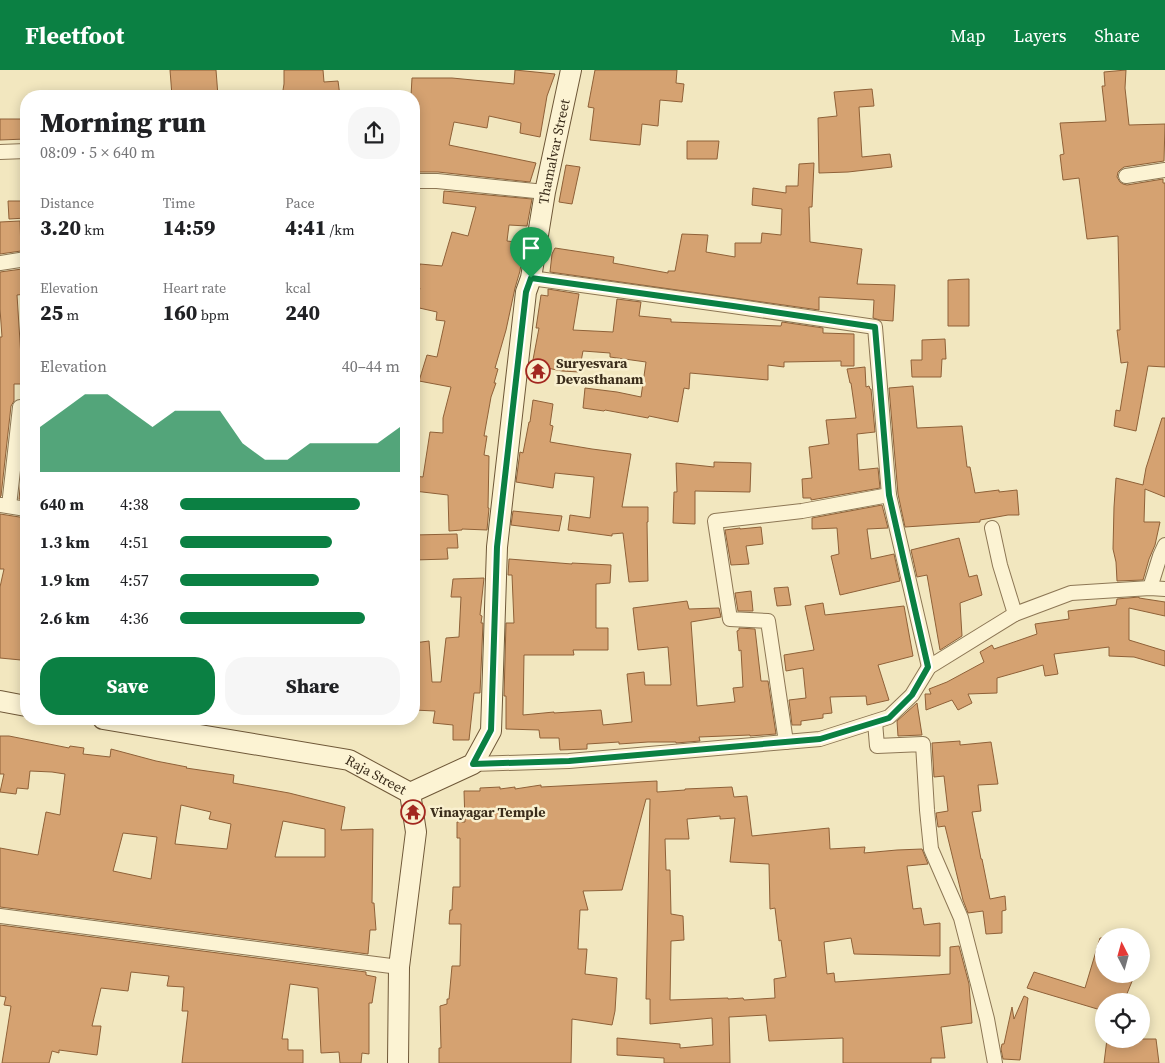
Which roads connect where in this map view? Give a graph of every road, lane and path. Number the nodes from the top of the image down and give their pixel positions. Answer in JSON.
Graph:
{"nodes":[{"id":1,"x":571,"y":70,"type":"edge"},
{"id":2,"x":20,"y":151,"type":"edge"},
{"id":3,"x":0,"y":152,"type":"edge"},
{"id":4,"x":1165,"y":170,"type":"edge"},
{"id":5,"x":1126,"y":176,"type":"dead end"},
{"id":6,"x":420,"y":181,"type":"edge"},
{"id":7,"x":545,"y":192,"type":"junction"},
{"id":8,"x":20,"y":260,"type":"edge"},
{"id":9,"x":0,"y":263,"type":"edge"},
{"id":10,"x":531,"y":278,"type":"junction"},
{"id":11,"x":20,"y":407,"type":"edge"},
{"id":12,"x":889,"y":495,"type":"junction"},
{"id":13,"x":4,"y":505,"type":"edge"},
{"id":14,"x":20,"y":508,"type":"edge"},
{"id":15,"x":992,"y":528,"type":"dead end"},
{"id":16,"x":1165,"y":545,"type":"edge"},
{"id":17,"x":1150,"y":588,"type":"junction"},
{"id":18,"x":1165,"y":589,"type":"edge"},
{"id":19,"x":1014,"y":614,"type":"junction"},
{"id":20,"x":928,"y":667,"type":"junction"},
{"id":21,"x":0,"y":702,"type":"edge"},
{"id":22,"x":20,"y":705,"type":"edge"},
{"id":23,"x":875,"y":722,"type":"junction"},
{"id":24,"x":139,"y":725,"type":"edge"},
{"id":25,"x":786,"y":742,"type":"junction"},
{"id":26,"x":473,"y":764,"type":"junction"},
{"id":27,"x":410,"y":793,"type":"junction"},
{"id":28,"x":0,"y":916,"type":"edge"},
{"id":29,"x":399,"y":967,"type":"junction"},
{"id":30,"x":398,"y":1063,"type":"edge"},
{"id":31,"x":995,"y":1063,"type":"edge"}],
"edges":[{"from":1,"to":7,"type":"street","name":"Thamalvar Street"},
{"from":2,"to":3,"type":"street"},
{"from":4,"to":5,"type":"street"},
{"from":6,"to":7,"type":"street"},
{"from":7,"to":10,"type":"street","name":"Thamalvar Street"},
{"from":8,"to":9,"type":"street"},
{"from":10,"to":12,"type":"street"},
{"from":10,"to":26,"type":"street","name":"Thamalvar Street"},
{"from":11,"to":13,"type":"street"},
{"from":12,"to":20,"type":"street"},
{"from":12,"to":25,"type":"street"},
{"from":13,"to":14,"type":"street"},
{"from":15,"to":19,"type":"street"},
{"from":16,"to":17,"type":"street"},
{"from":17,"to":18,"type":"street"},
{"from":17,"to":19,"type":"street"},
{"from":19,"to":20,"type":"street"},
{"from":20,"to":23,"type":"street"},
{"from":21,"to":22,"type":"street"},
{"from":23,"to":25,"type":"street"},
{"from":23,"to":31,"type":"street"},
{"from":24,"to":27,"type":"street","name":"Raja Street"},
{"from":25,"to":26,"type":"street"},
{"from":26,"to":27,"type":"street"},
{"from":27,"to":29,"type":"street","name":"Raja Street"},
{"from":28,"to":29,"type":"street"},
{"from":29,"to":30,"type":"street","name":"Raja Street"}]}
